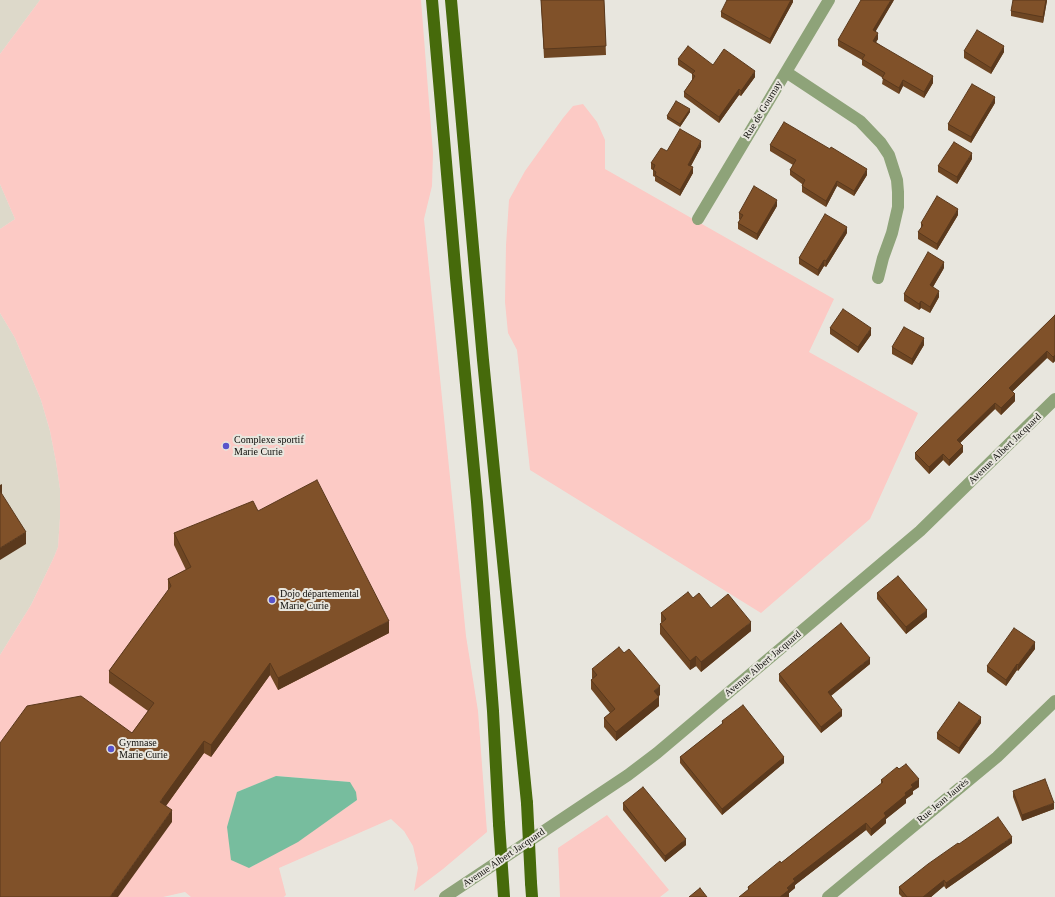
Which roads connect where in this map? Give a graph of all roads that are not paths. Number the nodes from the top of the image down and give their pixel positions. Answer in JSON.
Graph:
{"nodes":[{"id":1,"x":432,"y":0,"type":"edge"},
{"id":2,"x":451,"y":0,"type":"edge"},
{"id":3,"x":828,"y":0,"type":"edge"},
{"id":4,"x":786,"y":72,"type":"junction"},
{"id":5,"x":698,"y":219,"type":"dead end"},
{"id":6,"x":878,"y":278,"type":"dead end"},
{"id":7,"x":1055,"y":400,"type":"edge"},
{"id":8,"x":1055,"y":701,"type":"edge"},
{"id":9,"x":445,"y":897,"type":"edge"},
{"id":10,"x":504,"y":897,"type":"edge"},
{"id":11,"x":532,"y":897,"type":"edge"},
{"id":12,"x":828,"y":897,"type":"edge"}],
"edges":[{"from":1,"to":10,"type":"main road","bridge":true},
{"from":2,"to":11,"type":"main road","bridge":true},
{"from":3,"to":4,"type":"street","name":"Rue de Gournay"},
{"from":4,"to":5,"type":"street","name":"Rue de Gournay"},
{"from":4,"to":6,"type":"street"},
{"from":7,"to":9,"type":"street","name":"Avenue Albert Jacquard"},
{"from":8,"to":12,"type":"street","name":"Rue Jean Jaurès"}]}
